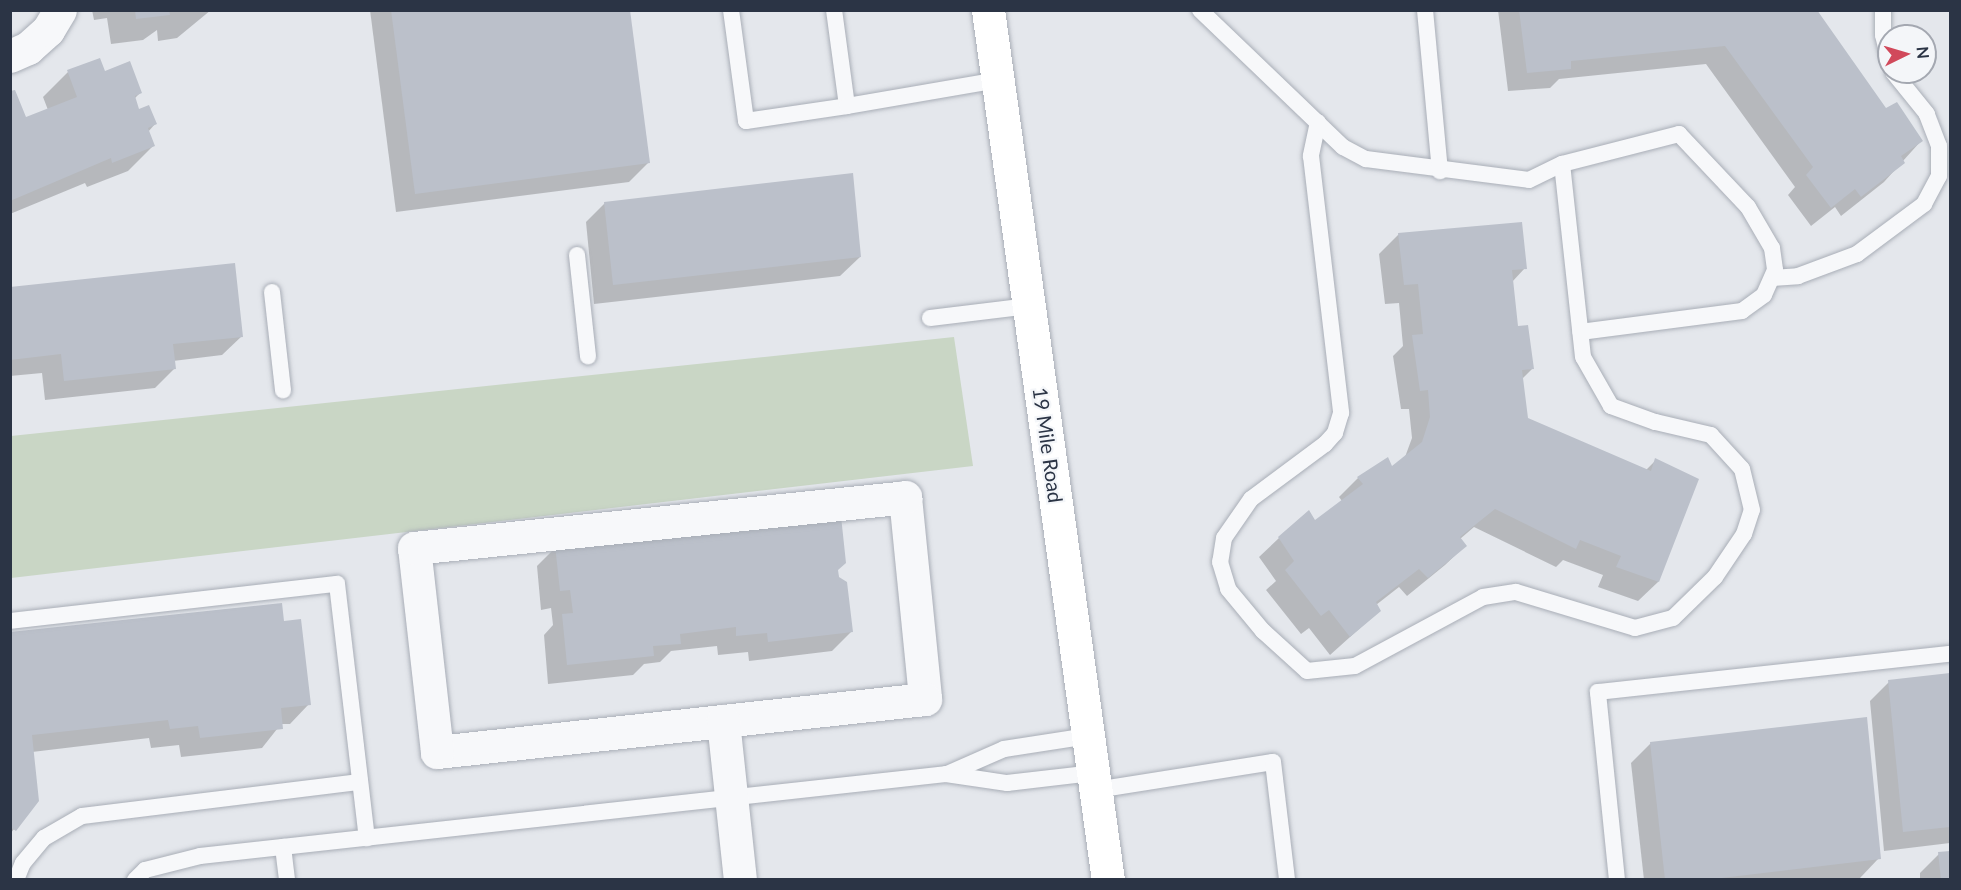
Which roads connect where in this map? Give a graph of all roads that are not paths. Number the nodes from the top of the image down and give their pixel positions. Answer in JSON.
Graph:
{"nodes":[{"id":1,"x":731,"y":10,"type":"edge"},
{"id":2,"x":834,"y":10,"type":"edge"},
{"id":3,"x":988,"y":10,"type":"edge"},
{"id":4,"x":1200,"y":10,"type":"edge"},
{"id":5,"x":1425,"y":10,"type":"edge"},
{"id":6,"x":54,"y":20,"type":"edge"},
{"id":7,"x":10,"y":56,"type":"edge"},
{"id":8,"x":997,"y":80,"type":"junction"},
{"id":9,"x":1899,"y":84,"type":"edge"},
{"id":10,"x":847,"y":106,"type":"junction"},
{"id":11,"x":1318,"y":122,"type":"junction"},
{"id":12,"x":1562,"y":164,"type":"junction"},
{"id":13,"x":1440,"y":171,"type":"junction"},
{"id":14,"x":577,"y":255,"type":"dead end"},
{"id":15,"x":1772,"y":278,"type":"junction"},
{"id":16,"x":272,"y":292,"type":"dead end"},
{"id":17,"x":1029,"y":306,"type":"junction"},
{"id":18,"x":930,"y":318,"type":"dead end"},
{"id":19,"x":1580,"y":332,"type":"junction"},
{"id":20,"x":588,"y":356,"type":"dead end"},
{"id":21,"x":283,"y":390,"type":"dead end"},
{"id":22,"x":10,"y":621,"type":"edge"},
{"id":23,"x":1950,"y":654,"type":"edge"},
{"id":24,"x":723,"y":721,"type":"junction"},
{"id":25,"x":1088,"y":736,"type":"junction"},
{"id":26,"x":946,"y":774,"type":"junction"},
{"id":27,"x":1095,"y":781,"type":"junction"},
{"id":28,"x":360,"y":782,"type":"junction"},
{"id":29,"x":731,"y":798,"type":"junction"},
{"id":30,"x":367,"y":838,"type":"junction"},
{"id":31,"x":283,"y":847,"type":"junction"},
{"id":32,"x":15,"y":879,"type":"edge"},
{"id":33,"x":135,"y":879,"type":"edge"},
{"id":34,"x":287,"y":879,"type":"edge"},
{"id":35,"x":740,"y":879,"type":"edge"},
{"id":36,"x":1108,"y":879,"type":"edge"},
{"id":37,"x":1287,"y":879,"type":"edge"},
{"id":38,"x":1617,"y":879,"type":"edge"}],
"edges":[{"from":1,"to":10,"type":"lane"},
{"from":2,"to":10,"type":"lane"},
{"from":3,"to":8,"type":"street","name":"19 Mile Road"},
{"from":4,"to":11,"type":"lane"},
{"from":5,"to":13,"type":"lane"},
{"from":6,"to":7,"type":"street"},
{"from":8,"to":10,"type":"lane"},
{"from":8,"to":17,"type":"street","name":"19 Mile Road"},
{"from":9,"to":15,"type":"lane"},
{"from":11,"to":13,"type":"lane"},
{"from":11,"to":19,"type":"lane"},
{"from":12,"to":13,"type":"lane"},
{"from":12,"to":15,"type":"lane"},
{"from":12,"to":19,"type":"lane"},
{"from":14,"to":20,"type":"lane"},
{"from":15,"to":19,"type":"lane"},
{"from":16,"to":21,"type":"lane"},
{"from":17,"to":18,"type":"lane"},
{"from":17,"to":25,"type":"street","name":"19 Mile Road"},
{"from":22,"to":28,"type":"lane"},
{"from":23,"to":38,"type":"lane"},
{"from":24,"to":24,"type":"street"},
{"from":24,"to":29,"type":"street"},
{"from":25,"to":26,"type":"lane"},
{"from":25,"to":27,"type":"street","name":"19 Mile Road"},
{"from":26,"to":27,"type":"lane"},
{"from":26,"to":29,"type":"lane"},
{"from":27,"to":36,"type":"street","name":"19 Mile Road"},
{"from":27,"to":37,"type":"lane"},
{"from":28,"to":30,"type":"lane"},
{"from":28,"to":32,"type":"lane"},
{"from":29,"to":30,"type":"lane"},
{"from":29,"to":35,"type":"street"},
{"from":30,"to":31,"type":"lane"},
{"from":31,"to":33,"type":"lane"},
{"from":31,"to":34,"type":"lane"}]}
